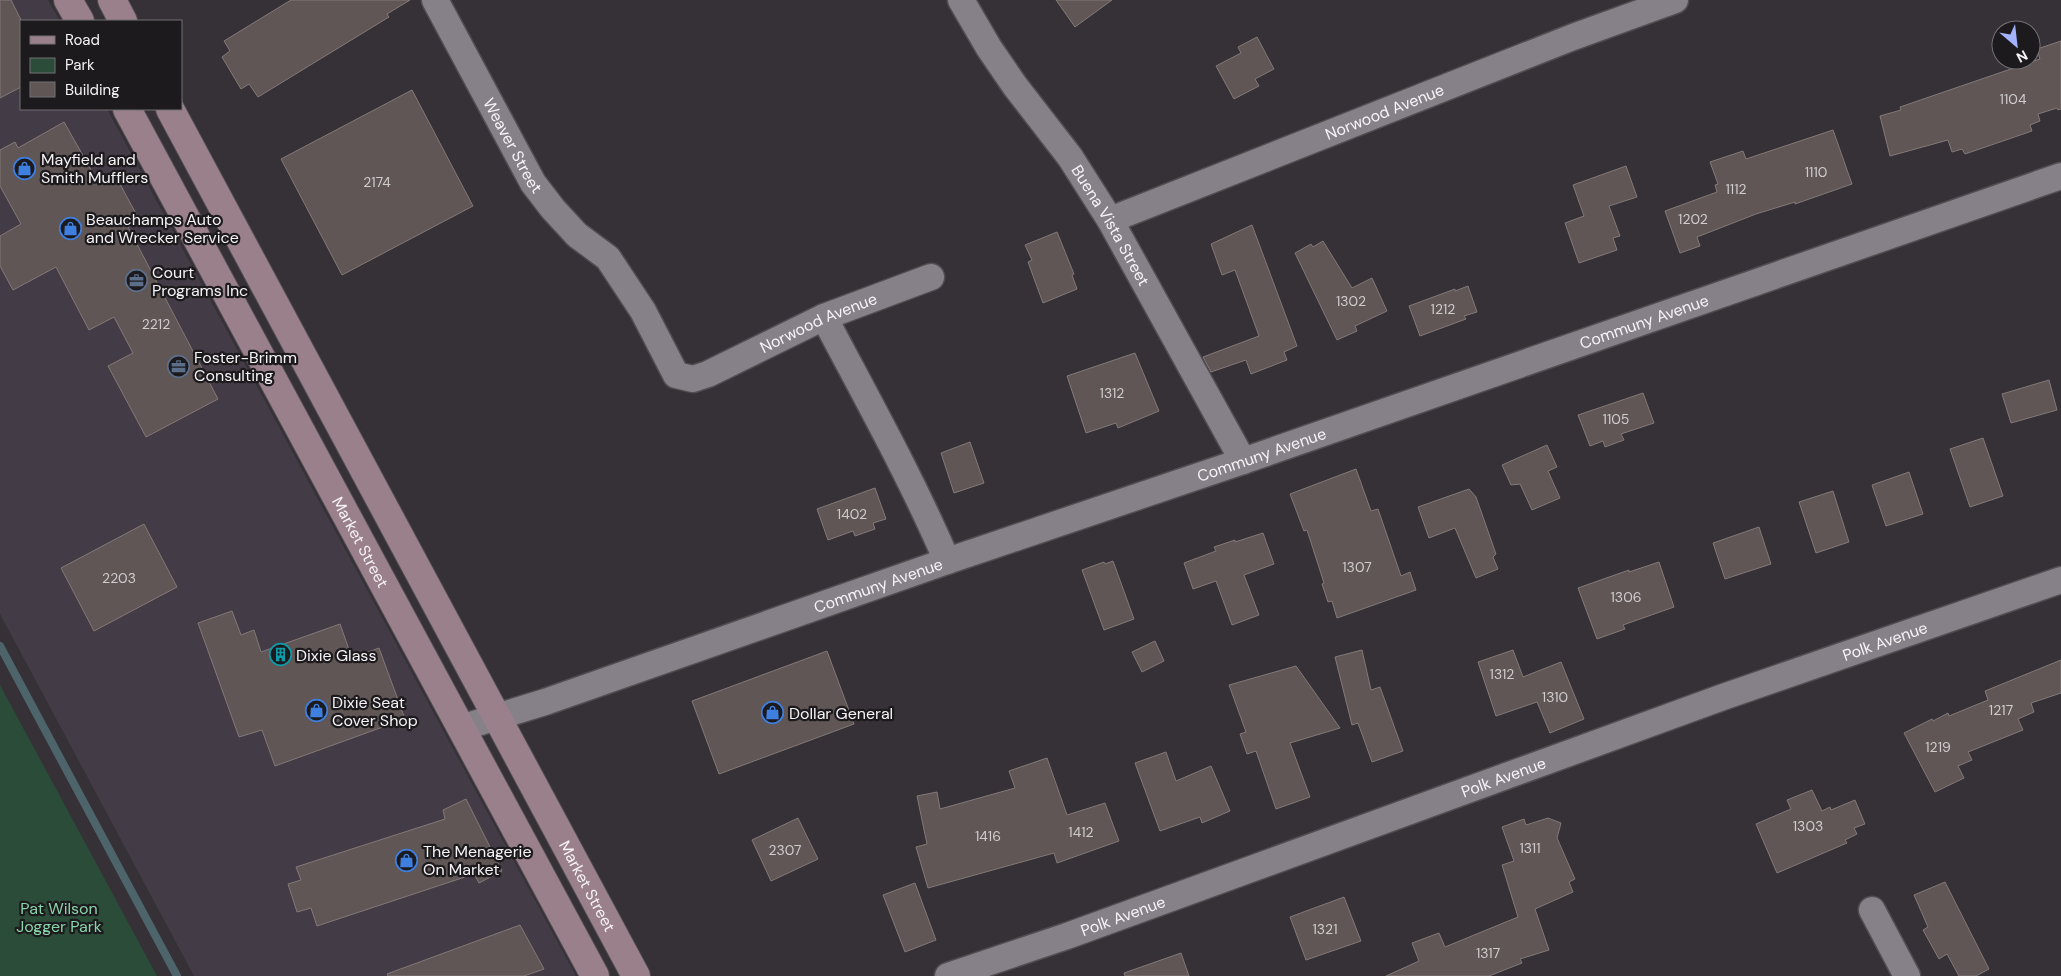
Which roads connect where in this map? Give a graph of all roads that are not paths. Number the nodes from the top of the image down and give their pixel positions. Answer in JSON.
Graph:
{"nodes":[{"id":1,"x":68,"y":0,"type":"edge"},
{"id":2,"x":112,"y":0,"type":"edge"},
{"id":3,"x":435,"y":0,"type":"edge"},
{"id":4,"x":961,"y":0,"type":"edge"},
{"id":5,"x":1663,"y":2,"type":"edge"},
{"id":6,"x":79,"y":20,"type":"edge"},
{"id":7,"x":122,"y":20,"type":"edge"},
{"id":8,"x":128,"y":110,"type":"edge"},
{"id":9,"x":171,"y":110,"type":"edge"},
{"id":10,"x":2061,"y":176,"type":"edge"},
{"id":11,"x":1110,"y":220,"type":"junction"},
{"id":12,"x":931,"y":277,"type":"dead end"},
{"id":13,"x":824,"y":317,"type":"junction"},
{"id":14,"x":708,"y":374,"type":"joint"},
{"id":15,"x":1243,"y":461,"type":"junction"},
{"id":16,"x":947,"y":561,"type":"junction"},
{"id":17,"x":2061,"y":580,"type":"edge"},
{"id":18,"x":498,"y":717,"type":"junction"},
{"id":19,"x":461,"y":728,"type":"junction"},
{"id":20,"x":1872,"y":910,"type":"dead end"},
{"id":21,"x":595,"y":976,"type":"edge"},
{"id":22,"x":636,"y":976,"type":"edge"},
{"id":23,"x":948,"y":976,"type":"edge"},
{"id":24,"x":1908,"y":976,"type":"edge"}],
"edges":[{"from":1,"to":6,"type":"main road"},
{"from":2,"to":7,"type":"main road"},
{"from":3,"to":14,"type":"street","name":"Weaver Street"},
{"from":4,"to":11,"type":"street","name":"Buena Vista Street"},
{"from":5,"to":11,"type":"street","name":"Norwood Avenue"},
{"from":8,"to":19,"type":"main road","name":"Market Street"},
{"from":9,"to":18,"type":"main road","name":"Market Street"},
{"from":10,"to":15,"type":"street","name":"Communy Avenue"},
{"from":11,"to":15,"type":"street","name":"Buena Vista Street"},
{"from":12,"to":13,"type":"street","name":"Norwood Avenue"},
{"from":13,"to":14,"type":"street","name":"Norwood Avenue"},
{"from":13,"to":16,"type":"street"},
{"from":15,"to":16,"type":"street","name":"Communy Avenue"},
{"from":16,"to":18,"type":"street","name":"Communy Avenue"},
{"from":17,"to":23,"type":"street","name":"Polk Avenue"},
{"from":18,"to":19,"type":"street","name":"Communy Avenue"},
{"from":18,"to":22,"type":"main road","name":"Market Street"},
{"from":19,"to":21,"type":"main road","name":"Market Street"},
{"from":20,"to":24,"type":"street"}]}
